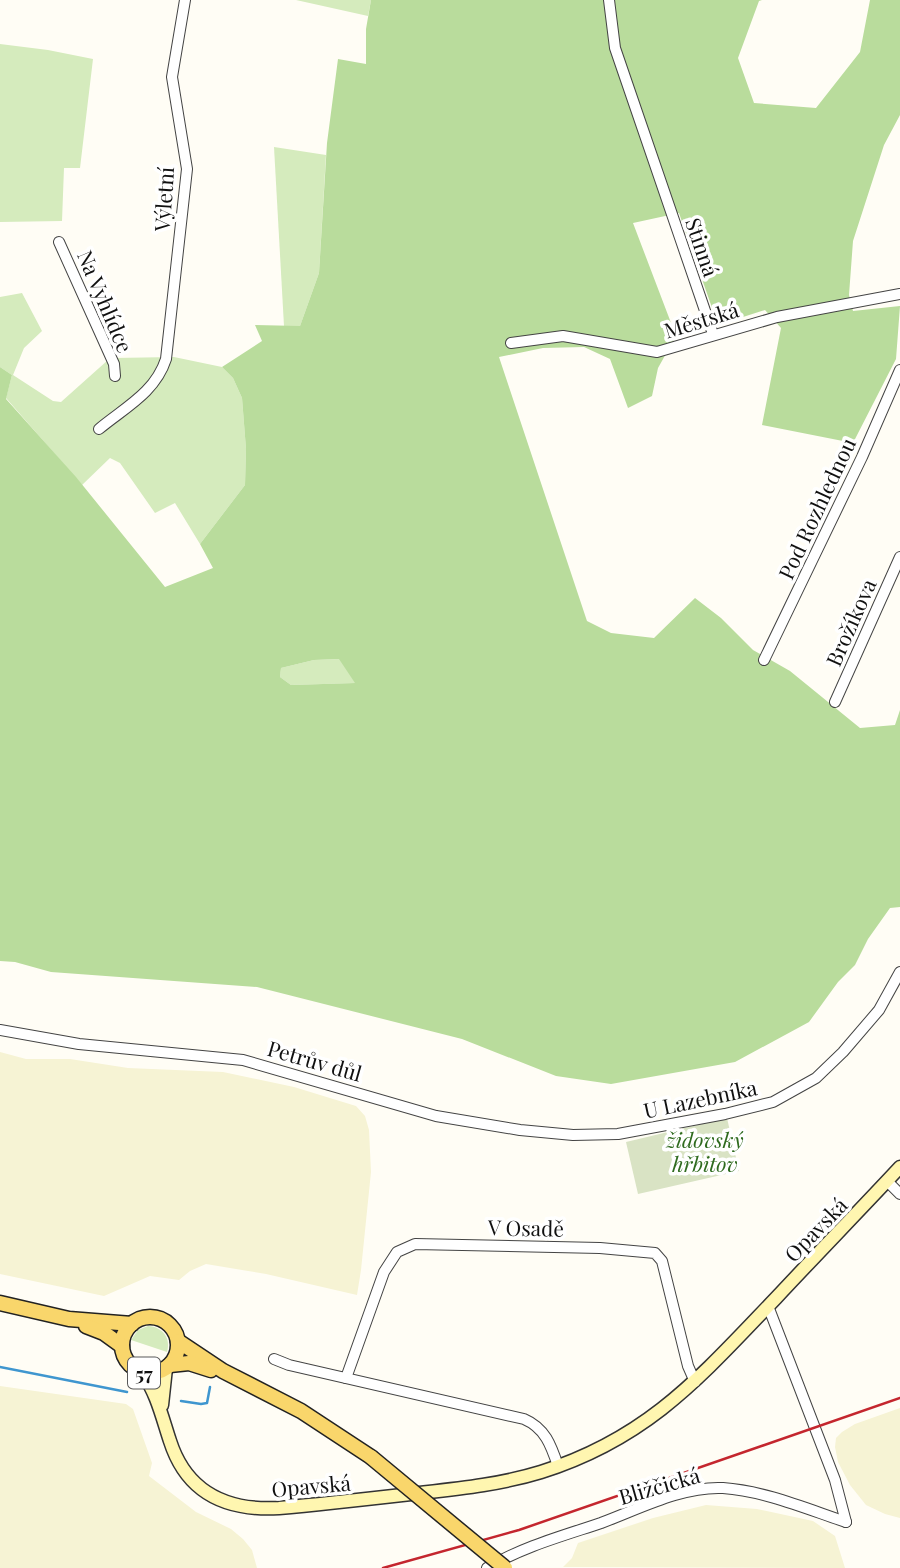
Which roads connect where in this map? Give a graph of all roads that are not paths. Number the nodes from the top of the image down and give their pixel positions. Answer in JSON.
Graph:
{"nodes":[{"id":1,"x":185,"y":0,"type":"edge"},
{"id":2,"x":609,"y":0,"type":"edge"},
{"id":3,"x":59,"y":242,"type":"dead end"},
{"id":4,"x":900,"y":294,"type":"edge"},
{"id":5,"x":713,"y":334,"type":"junction"},
{"id":6,"x":512,"y":343,"type":"dead end"},
{"id":7,"x":900,"y":370,"type":"edge"},
{"id":8,"x":115,"y":376,"type":"dead end"},
{"id":9,"x":99,"y":429,"type":"dead end"},
{"id":10,"x":900,"y":557,"type":"edge"},
{"id":11,"x":764,"y":660,"type":"dead end"},
{"id":12,"x":835,"y":702,"type":"dead end"},
{"id":13,"x":900,"y":972,"type":"edge"},
{"id":14,"x":0,"y":1030,"type":"edge"},
{"id":15,"x":618,"y":1134,"type":"joint"},
{"id":16,"x":900,"y":1167,"type":"edge"},
{"id":17,"x":887,"y":1181,"type":"junction"},
{"id":18,"x":900,"y":1194,"type":"edge"},
{"id":19,"x":0,"y":1303,"type":"edge"},
{"id":20,"x":768,"y":1306,"type":"junction"},
{"id":21,"x":69,"y":1319,"type":"junction"},
{"id":22,"x":132,"y":1324,"type":"junction"},
{"id":23,"x":178,"y":1341,"type":"junction"},
{"id":24,"x":122,"y":1346,"type":"junction"},
{"id":25,"x":274,"y":1359,"type":"dead end"},
{"id":26,"x":168,"y":1367,"type":"junction"},
{"id":27,"x":223,"y":1371,"type":"junction"},
{"id":28,"x":142,"y":1372,"type":"junction"},
{"id":29,"x":346,"y":1378,"type":"junction"},
{"id":30,"x":695,"y":1382,"type":"junction"},
{"id":31,"x":163,"y":1412,"type":"junction"},
{"id":32,"x":558,"y":1466,"type":"junction"},
{"id":33,"x":487,"y":1568,"type":"edge"},
{"id":34,"x":505,"y":1568,"type":"edge"}],
"edges":[{"from":1,"to":9,"type":"street","name":"Výletní"},
{"from":2,"to":5,"type":"street","name":"Stinná"},
{"from":3,"to":8,"type":"street","name":"Na Vyhlídce"},
{"from":4,"to":5,"type":"street","name":"Městská"},
{"from":5,"to":6,"type":"street","name":"Městská"},
{"from":7,"to":11,"type":"street","name":"Pod Rozhlednou"},
{"from":10,"to":12,"type":"street","name":"Brožíkova"},
{"from":13,"to":15,"type":"street","name":"U Lazebníka"},
{"from":14,"to":15,"type":"street","name":"Petrův důl"},
{"from":16,"to":17,"type":"main road","name":"Opavská"},
{"from":17,"to":18,"type":"street"},
{"from":17,"to":20,"type":"main road","name":"Opavská"},
{"from":19,"to":21,"type":"main road","number":"57"},
{"from":20,"to":30,"type":"main road","name":"Opavská"},
{"from":20,"to":33,"type":"street","name":"Bližčická"},
{"from":21,"to":22,"type":"main road","number":"57"},
{"from":21,"to":24,"type":"main road","number":"57"},
{"from":22,"to":23,"type":"main road","number":"57"},
{"from":22,"to":24,"type":"main road","number":"57"},
{"from":23,"to":26,"type":"main road","number":"57"},
{"from":23,"to":27,"type":"main road","number":"57"},
{"from":24,"to":28,"type":"main road","number":"57"},
{"from":25,"to":29,"type":"street"},
{"from":26,"to":27,"type":"main road","number":"57"},
{"from":26,"to":28,"type":"main road","number":"57"},
{"from":26,"to":31,"type":"main road"},
{"from":27,"to":34,"type":"main road","number":"57","bridge":true},
{"from":28,"to":31,"type":"main road","name":"Opavská"},
{"from":29,"to":30,"type":"street","name":"V Osadě"},
{"from":29,"to":32,"type":"street"},
{"from":30,"to":32,"type":"main road","name":"Opavská"},
{"from":31,"to":32,"type":"main road","name":"Opavská"}]}
